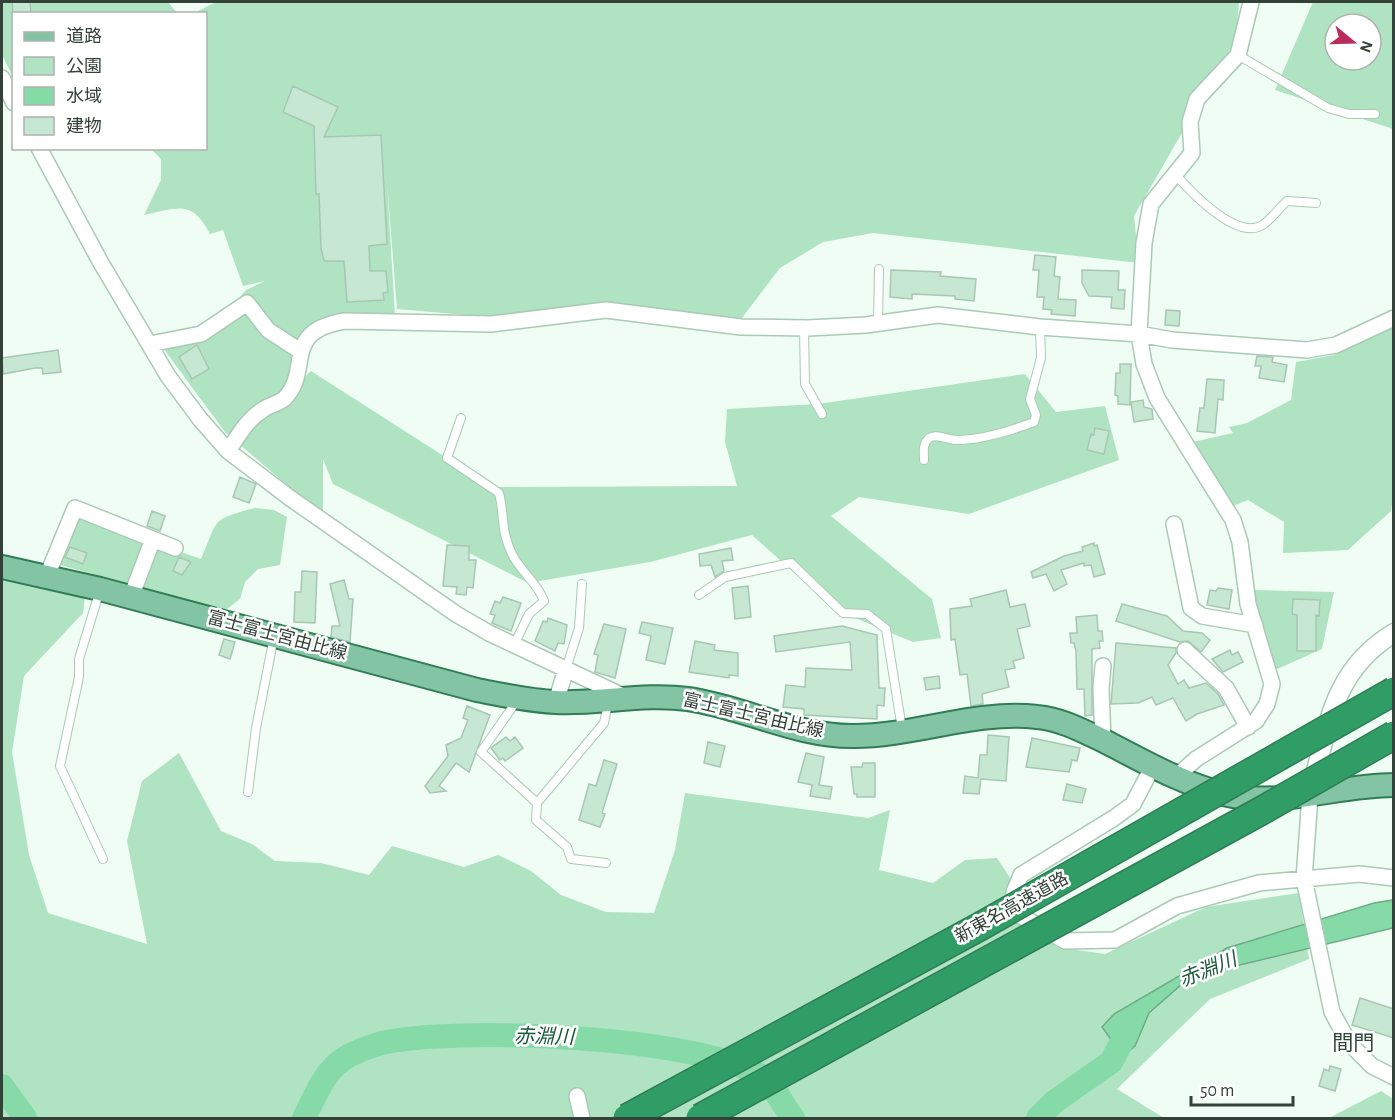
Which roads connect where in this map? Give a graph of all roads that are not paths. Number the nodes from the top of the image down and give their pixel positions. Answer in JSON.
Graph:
{"nodes":[{"id":1,"x":1251,"y":2,"type":"edge"},
{"id":2,"x":1238,"y":55,"type":"junction"},
{"id":3,"x":2,"y":78,"type":"edge"},
{"id":4,"x":12,"y":99,"type":"edge"},
{"id":5,"x":1375,"y":114,"type":"dead end"},
{"id":6,"x":40,"y":150,"type":"edge"},
{"id":7,"x":1175,"y":174,"type":"junction"},
{"id":8,"x":1316,"y":203,"type":"dead end"},
{"id":9,"x":879,"y":269,"type":"dead end"},
{"id":10,"x":1394,"y":318,"type":"edge"},
{"id":11,"x":878,"y":323,"type":"junction"},
{"id":12,"x":1040,"y":327,"type":"junction"},
{"id":13,"x":804,"y":328,"type":"junction"},
{"id":14,"x":1139,"y":334,"type":"junction"},
{"id":15,"x":150,"y":344,"type":"junction"},
{"id":16,"x":300,"y":351,"type":"junction"},
{"id":17,"x":822,"y":414,"type":"dead end"},
{"id":18,"x":461,"y":418,"type":"dead end"},
{"id":19,"x":228,"y":451,"type":"junction"},
{"id":20,"x":924,"y":460,"type":"dead end"},
{"id":21,"x":1174,"y":524,"type":"dead end"},
{"id":22,"x":153,"y":539,"type":"junction"},
{"id":23,"x":175,"y":548,"type":"dead end"},
{"id":24,"x":2,"y":567,"type":"edge"},
{"id":25,"x":47,"y":576,"type":"junction"},
{"id":26,"x":582,"y":584,"type":"dead end"},
{"id":27,"x":100,"y":589,"type":"junction"},
{"id":28,"x":699,"y":595,"type":"dead end"},
{"id":29,"x":131,"y":597,"type":"junction"},
{"id":30,"x":1255,"y":625,"type":"junction"},
{"id":31,"x":1394,"y":633,"type":"edge"},
{"id":32,"x":274,"y":635,"type":"junction"},
{"id":33,"x":514,"y":645,"type":"junction"},
{"id":34,"x":1185,"y":650,"type":"dead end"},
{"id":35,"x":1102,"y":666,"type":"dead end"},
{"id":36,"x":566,"y":669,"type":"junction"},
{"id":37,"x":1394,"y":691,"type":"edge"},
{"id":38,"x":519,"y":698,"type":"junction"},
{"id":39,"x":617,"y":698,"type":"junction"},
{"id":40,"x":556,"y":702,"type":"junction"},
{"id":41,"x":1248,"y":727,"type":"junction"},
{"id":42,"x":903,"y":731,"type":"junction"},
{"id":43,"x":1394,"y":735,"type":"edge"},
{"id":44,"x":1103,"y":741,"type":"junction"},
{"id":45,"x":1153,"y":766,"type":"junction"},
{"id":46,"x":1176,"y":777,"type":"junction"},
{"id":47,"x":1394,"y":785,"type":"edge"},
{"id":48,"x":248,"y":792,"type":"dead end"},
{"id":49,"x":1310,"y":796,"type":"junction"},
{"id":50,"x":537,"y":803,"type":"junction"},
{"id":51,"x":103,"y":859,"type":"dead end"},
{"id":52,"x":606,"y":863,"type":"dead end"},
{"id":53,"x":1304,"y":879,"type":"junction"},
{"id":54,"x":1394,"y":879,"type":"edge"},
{"id":55,"x":1394,"y":1077,"type":"edge"},
{"id":56,"x":577,"y":1096,"type":"dead end"},
{"id":57,"x":582,"y":1119,"type":"edge"},
{"id":58,"x":627,"y":1119,"type":"edge"},
{"id":59,"x":700,"y":1119,"type":"edge"}],
"edges":[{"from":1,"to":2,"type":"street"},
{"from":2,"to":5,"type":"lane"},
{"from":2,"to":7,"type":"street"},
{"from":3,"to":4,"type":"street"},
{"from":6,"to":15,"type":"street"},
{"from":7,"to":8,"type":"lane"},
{"from":7,"to":14,"type":"street"},
{"from":9,"to":11,"type":"lane"},
{"from":10,"to":14,"type":"street"},
{"from":11,"to":12,"type":"street"},
{"from":11,"to":13,"type":"street"},
{"from":12,"to":14,"type":"street"},
{"from":12,"to":20,"type":"lane"},
{"from":13,"to":16,"type":"street"},
{"from":13,"to":17,"type":"lane"},
{"from":14,"to":30,"type":"street"},
{"from":15,"to":16,"type":"street"},
{"from":15,"to":19,"type":"street"},
{"from":16,"to":19,"type":"street"},
{"from":18,"to":33,"type":"lane"},
{"from":19,"to":33,"type":"street"},
{"from":21,"to":30,"type":"street"},
{"from":22,"to":23,"type":"street"},
{"from":22,"to":25,"type":"street"},
{"from":22,"to":29,"type":"street"},
{"from":24,"to":25,"type":"main road","name":"富士富士宮由比線"},
{"from":25,"to":27,"type":"main road","name":"富士富士宮由比線"},
{"from":26,"to":36,"type":"lane"},
{"from":27,"to":29,"type":"main road","name":"富士富士宮由比線"},
{"from":27,"to":51,"type":"lane"},
{"from":28,"to":42,"type":"lane"},
{"from":29,"to":32,"type":"main road","name":"富士富士宮由比線"},
{"from":30,"to":41,"type":"street"},
{"from":31,"to":49,"type":"street"},
{"from":32,"to":38,"type":"main road","name":"富士富士宮由比線"},
{"from":32,"to":48,"type":"lane"},
{"from":33,"to":36,"type":"street"},
{"from":34,"to":41,"type":"street"},
{"from":35,"to":44,"type":"street"},
{"from":36,"to":39,"type":"street"},
{"from":36,"to":40,"type":"street"},
{"from":37,"to":58,"type":"highway","name":"新東名高速道路","bridge":true},
{"from":38,"to":40,"type":"main road","name":"富士富士宮由比線"},
{"from":38,"to":50,"type":"lane"},
{"from":39,"to":40,"type":"main road","name":"富士富士宮由比線"},
{"from":39,"to":42,"type":"main road","name":"富士富士宮由比線"},
{"from":39,"to":50,"type":"lane"},
{"from":41,"to":46,"type":"street"},
{"from":42,"to":44,"type":"main road","name":"富士富士宮由比線"},
{"from":43,"to":59,"type":"highway","name":"新東名高速道路","bridge":true},
{"from":44,"to":45,"type":"main road","name":"富士富士宮由比線"},
{"from":45,"to":46,"type":"main road","name":"富士富士宮由比線"},
{"from":45,"to":53,"type":"street"},
{"from":46,"to":49,"type":"main road","name":"富士富士宮由比線"},
{"from":47,"to":49,"type":"main road","name":"富士富士宮由比線"},
{"from":49,"to":53,"type":"street"},
{"from":50,"to":52,"type":"lane"},
{"from":53,"to":54,"type":"street"},
{"from":53,"to":55,"type":"street"},
{"from":56,"to":57,"type":"street"}]}
